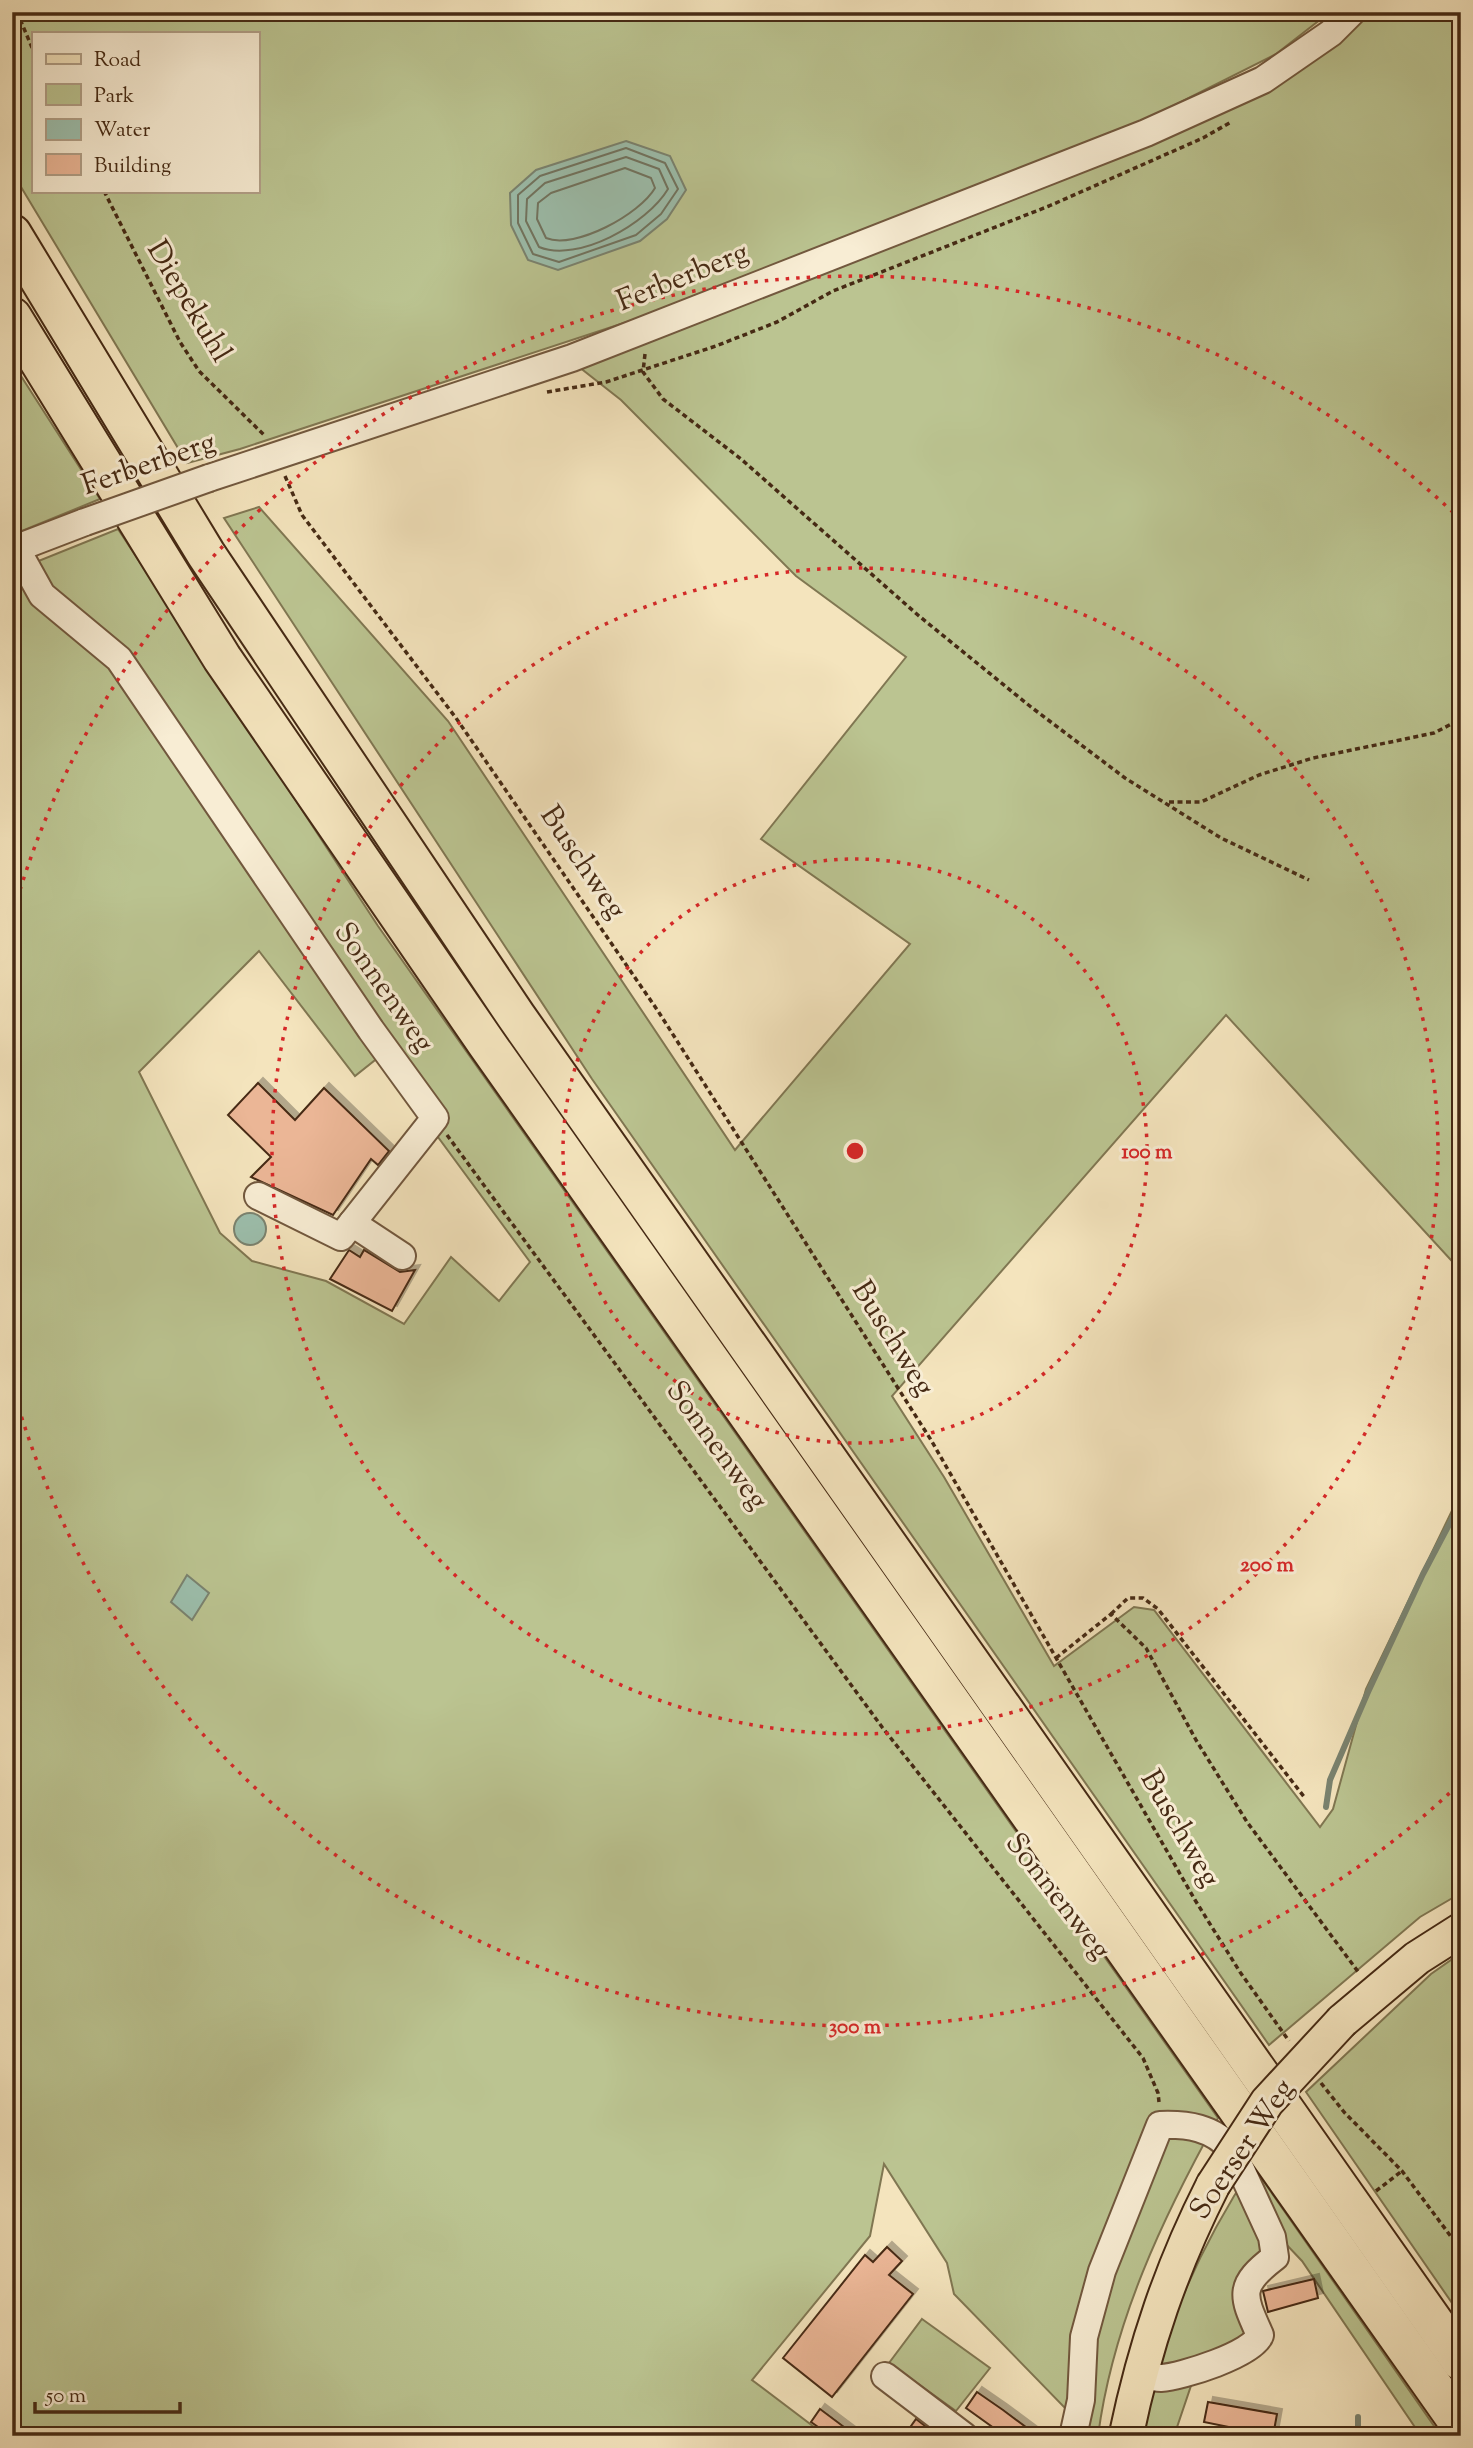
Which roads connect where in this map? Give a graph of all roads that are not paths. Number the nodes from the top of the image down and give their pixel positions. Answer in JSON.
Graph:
{"nodes":[{"id":1,"x":1352,"y":12,"type":"edge"},
{"id":2,"x":12,"y":234,"type":"edge"},
{"id":3,"x":12,"y":317,"type":"edge"},
{"id":4,"x":13,"y":547,"type":"edge"},
{"id":5,"x":258,"y":1196,"type":"dead end"},
{"id":6,"x":352,"y":1223,"type":"junction"},
{"id":7,"x":402,"y":1256,"type":"dead end"},
{"id":8,"x":1461,"y":1930,"type":"edge"},
{"id":9,"x":1461,"y":2361,"type":"edge"},
{"id":10,"x":1139,"y":2373,"type":"junction"},
{"id":11,"x":885,"y":2376,"type":"dead end"},
{"id":12,"x":1461,"y":2426,"type":"edge"},
{"id":13,"x":964,"y":2436,"type":"edge"},
{"id":14,"x":1073,"y":2436,"type":"edge"},
{"id":15,"x":1126,"y":2436,"type":"edge"}],
"edges":[{"from":1,"to":4,"type":"street","name":"Ferberberg","bridge":true},
{"from":2,"to":9,"type":"highway"},
{"from":3,"to":12,"type":"highway"},
{"from":4,"to":6,"type":"street","name":"Sonnenweg"},
{"from":5,"to":6,"type":"street"},
{"from":6,"to":7,"type":"street"},
{"from":8,"to":10,"type":"main road","name":"Soerser Weg","bridge":true},
{"from":10,"to":14,"type":"street"},
{"from":10,"to":15,"type":"main road","name":"Soerser Weg"},
{"from":11,"to":13,"type":"street"}]}
